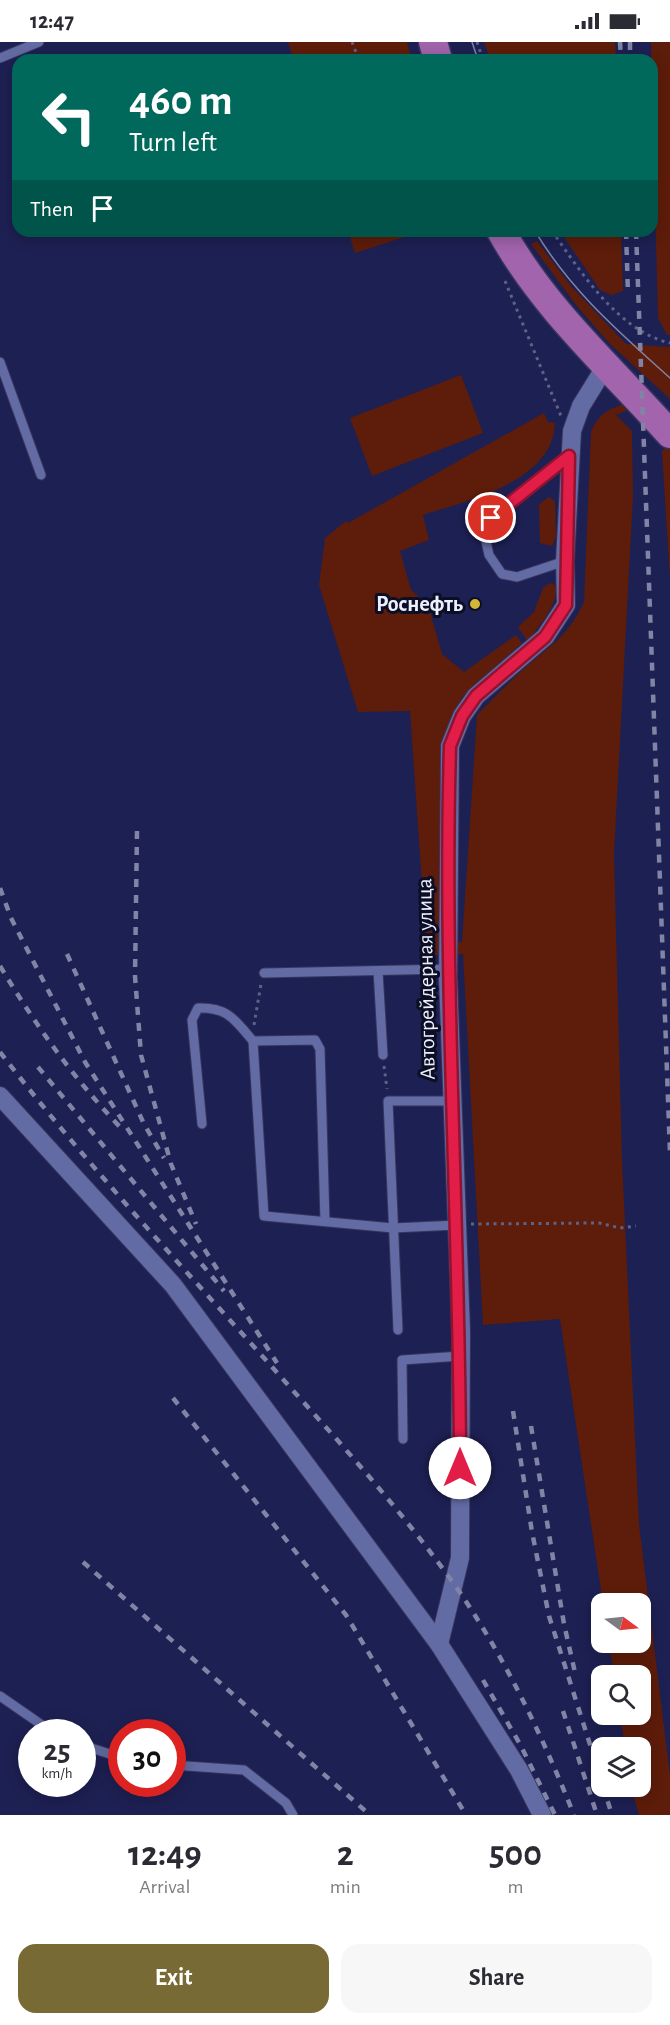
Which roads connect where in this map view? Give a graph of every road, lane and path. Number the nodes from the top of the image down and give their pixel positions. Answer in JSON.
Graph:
{"nodes":[{"id":1,"x":39,"y":42,"type":"edge"},
{"id":2,"x":0,"y":58,"type":"edge"},
{"id":3,"x":504,"y":237,"type":"edge"},
{"id":4,"x":557,"y":237,"type":"edge"},
{"id":5,"x":504,"y":278,"type":"dead end"},
{"id":6,"x":670,"y":341,"type":"edge"},
{"id":7,"x":0,"y":362,"type":"edge"},
{"id":8,"x":607,"y":364,"type":"junction"},
{"id":9,"x":670,"y":415,"type":"edge"},
{"id":10,"x":572,"y":431,"type":"junction"},
{"id":11,"x":670,"y":434,"type":"edge"},
{"id":12,"x":569,"y":456,"type":"junction"},
{"id":13,"x":41,"y":476,"type":"dead end"},
{"id":14,"x":565,"y":561,"type":"junction"},
{"id":15,"x":448,"y":969,"type":"junction"},
{"id":16,"x":378,"y":971,"type":"junction"},
{"id":17,"x":264,"y":974,"type":"joint"},
{"id":18,"x":253,"y":1041,"type":"junction"},
{"id":19,"x":383,"y":1055,"type":"joint"},
{"id":20,"x":0,"y":1096,"type":"edge"},
{"id":21,"x":388,"y":1101,"type":"junction"},
{"id":22,"x":452,"y":1101,"type":"junction"},
{"id":23,"x":202,"y":1124,"type":"dead end"},
{"id":24,"x":325,"y":1221,"type":"junction"},
{"id":25,"x":457,"y":1225,"type":"junction"},
{"id":26,"x":636,"y":1226,"type":"dead end"},
{"id":27,"x":393,"y":1228,"type":"junction"},
{"id":28,"x":398,"y":1330,"type":"dead end"},
{"id":29,"x":461,"y":1356,"type":"junction"},
{"id":30,"x":403,"y":1439,"type":"dead end"},
{"id":31,"x":439,"y":1644,"type":"junction"},
{"id":32,"x":0,"y":1696,"type":"edge"},
{"id":33,"x":33,"y":1719,"type":"edge"},
{"id":34,"x":186,"y":1766,"type":"edge"},
{"id":35,"x":293,"y":1815,"type":"edge"},
{"id":36,"x":542,"y":1815,"type":"edge"}],
"edges":[{"from":1,"to":2,"type":"lane"},
{"from":3,"to":8,"type":"main road"},
{"from":4,"to":6,"type":"path"},
{"from":5,"to":10,"type":"path"},
{"from":7,"to":13,"type":"lane"},
{"from":8,"to":9,"type":"main road"},
{"from":8,"to":10,"type":"street","name":"Автогрейдерная улица"},
{"from":8,"to":11,"type":"main road"},
{"from":10,"to":12,"type":"street","name":"Автогрейдерная улица"},
{"from":12,"to":14,"type":"street","name":"Автогрейдерная улица"},
{"from":12,"to":14,"type":"lane"},
{"from":14,"to":15,"type":"street","name":"Автогрейдерная улица"},
{"from":15,"to":16,"type":"lane"},
{"from":15,"to":22,"type":"street","name":"Автогрейдерная улица"},
{"from":16,"to":17,"type":"lane"},
{"from":16,"to":19,"type":"lane"},
{"from":17,"to":18,"type":"path"},
{"from":18,"to":23,"type":"lane"},
{"from":18,"to":24,"type":"lane"},
{"from":18,"to":24,"type":"lane"},
{"from":19,"to":21,"type":"path"},
{"from":20,"to":31,"type":"street"},
{"from":21,"to":22,"type":"lane"},
{"from":21,"to":27,"type":"lane"},
{"from":22,"to":25,"type":"street","name":"Автогрейдерная улица"},
{"from":24,"to":27,"type":"lane"},
{"from":25,"to":26,"type":"path"},
{"from":25,"to":27,"type":"lane"},
{"from":25,"to":29,"type":"street","name":"Автогрейдерная улица"},
{"from":27,"to":28,"type":"lane"},
{"from":29,"to":30,"type":"lane"},
{"from":29,"to":31,"type":"street","name":"Автогрейдерная улица"},
{"from":31,"to":36,"type":"street"},
{"from":32,"to":33,"type":"lane"},
{"from":34,"to":35,"type":"lane"}]}
